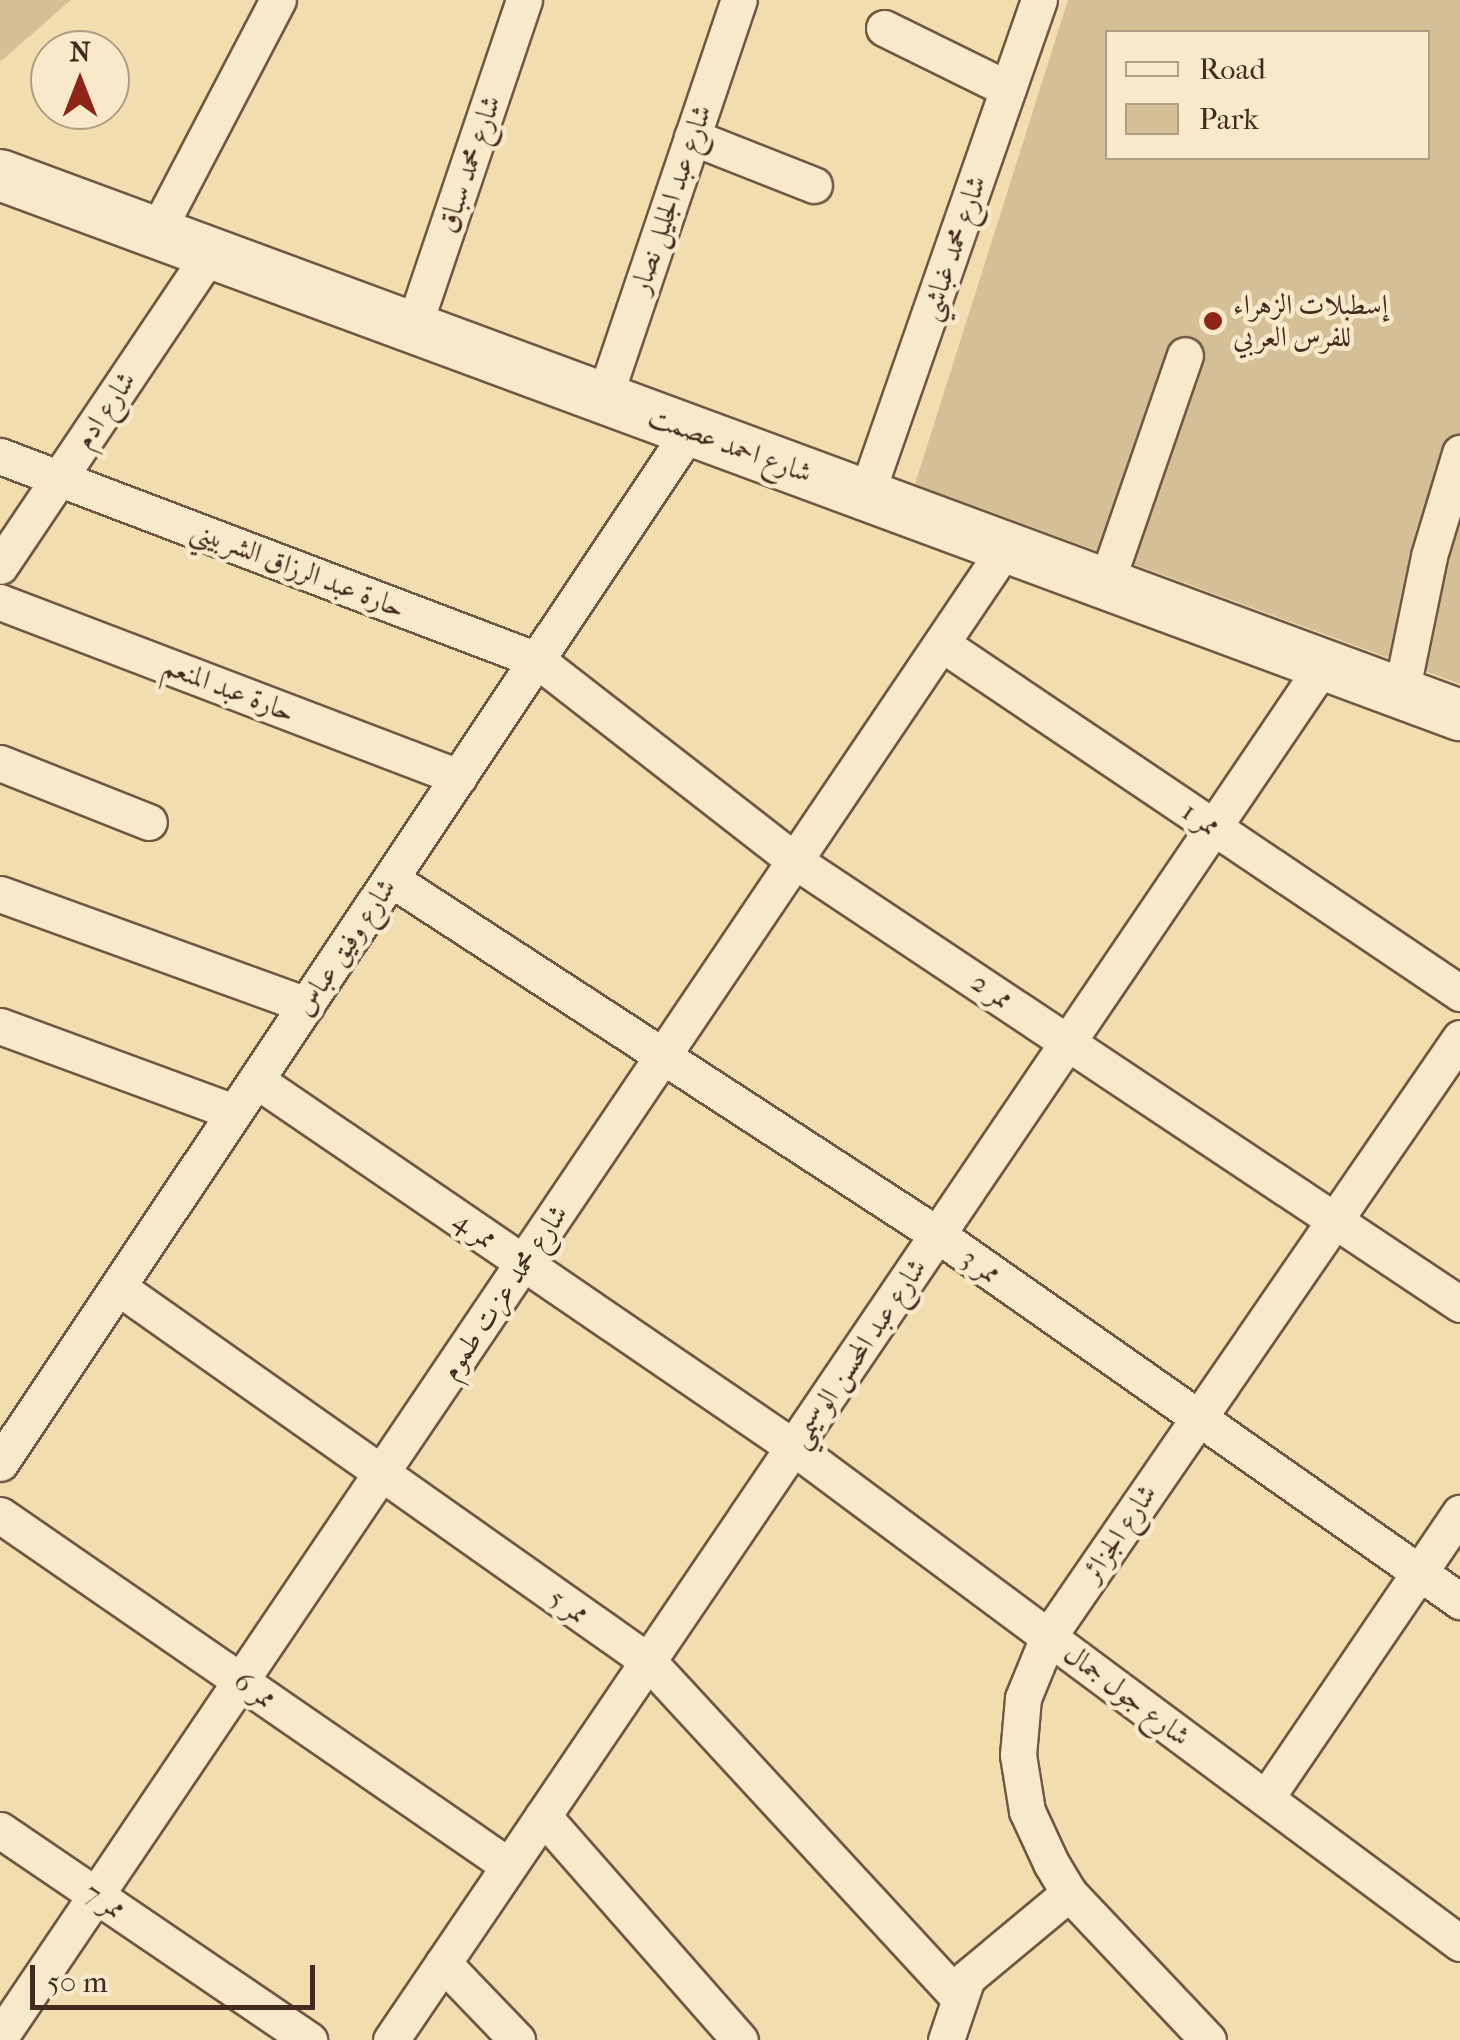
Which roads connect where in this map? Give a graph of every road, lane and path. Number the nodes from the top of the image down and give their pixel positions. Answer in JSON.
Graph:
{"nodes":[{"id":1,"x":278,"y":0,"type":"edge"},
{"id":2,"x":524,"y":0,"type":"edge"},
{"id":3,"x":739,"y":0,"type":"edge"},
{"id":4,"x":1039,"y":0,"type":"edge"},
{"id":5,"x":884,"y":28,"type":"dead end"},
{"id":6,"x":1008,"y":89,"type":"junction"},
{"id":7,"x":692,"y":137,"type":"junction"},
{"id":8,"x":0,"y":175,"type":"edge"},
{"id":9,"x":814,"y":185,"type":"dead end"},
{"id":10,"x":156,"y":232,"type":"junction"},
{"id":11,"x":210,"y":253,"type":"junction"},
{"id":12,"x":413,"y":328,"type":"junction"},
{"id":13,"x":1185,"y":355,"type":"dead end"},
{"id":14,"x":604,"y":398,"type":"junction"},
{"id":15,"x":690,"y":430,"type":"junction"},
{"id":16,"x":1460,"y":452,"type":"edge"},
{"id":17,"x":0,"y":456,"type":"edge"},
{"id":18,"x":59,"y":479,"type":"junction"},
{"id":19,"x":866,"y":495,"type":"junction"},
{"id":20,"x":1006,"y":547,"type":"junction"},
{"id":21,"x":0,"y":566,"type":"edge"},
{"id":22,"x":1106,"y":584,"type":"junction"},
{"id":23,"x":0,"y":602,"type":"edge"},
{"id":24,"x":942,"y":644,"type":"junction"},
{"id":25,"x":537,"y":660,"type":"junction"},
{"id":26,"x":1324,"y":664,"type":"junction"},
{"id":27,"x":1400,"y":693,"type":"junction"},
{"id":28,"x":1460,"y":714,"type":"edge"},
{"id":29,"x":0,"y":763,"type":"edge"},
{"id":30,"x":459,"y":777,"type":"junction"},
{"id":31,"x":149,"y":822,"type":"dead end"},
{"id":32,"x":1214,"y":828,"type":"junction"},
{"id":33,"x":796,"y":860,"type":"junction"},
{"id":34,"x":390,"y":879,"type":"junction"},
{"id":35,"x":0,"y":894,"type":"edge"},
{"id":36,"x":1460,"y":993,"type":"edge"},
{"id":37,"x":306,"y":1005,"type":"junction"},
{"id":38,"x":2,"y":1031,"type":"edge"},
{"id":39,"x":1460,"y":1038,"type":"edge"},
{"id":40,"x":1069,"y":1042,"type":"junction"},
{"id":41,"x":663,"y":1056,"type":"junction"},
{"id":42,"x":256,"y":1080,"type":"junction"},
{"id":43,"x":234,"y":1112,"type":"junction"},
{"id":44,"x":1335,"y":1220,"type":"junction"},
{"id":45,"x":938,"y":1236,"type":"junction"},
{"id":46,"x":524,"y":1263,"type":"junction"},
{"id":47,"x":118,"y":1286,"type":"junction"},
{"id":48,"x":1460,"y":1304,"type":"edge"},
{"id":49,"x":1198,"y":1418,"type":"junction"},
{"id":50,"x":793,"y":1448,"type":"junction"},
{"id":51,"x":0,"y":1462,"type":"edge"},
{"id":52,"x":381,"y":1473,"type":"junction"},
{"id":53,"x":1460,"y":1513,"type":"edge"},
{"id":54,"x":0,"y":1515,"type":"edge"},
{"id":55,"x":1419,"y":1573,"type":"junction"},
{"id":56,"x":1460,"y":1602,"type":"edge"},
{"id":57,"x":1048,"y":1637,"type":"junction"},
{"id":58,"x":648,"y":1662,"type":"junction"},
{"id":59,"x":241,"y":1681,"type":"junction"},
{"id":60,"x":1266,"y":1798,"type":"junction"},
{"id":61,"x":543,"y":1816,"type":"junction"},
{"id":62,"x":0,"y":1830,"type":"edge"},
{"id":63,"x":509,"y":1866,"type":"junction"},
{"id":64,"x":1069,"y":1893,"type":"junction"},
{"id":65,"x":96,"y":1895,"type":"junction"},
{"id":66,"x":1460,"y":1943,"type":"edge"},
{"id":67,"x":443,"y":1963,"type":"junction"},
{"id":68,"x":957,"y":1996,"type":"junction"},
{"id":69,"x":0,"y":2037,"type":"edge"},
{"id":70,"x":309,"y":2040,"type":"edge"},
{"id":71,"x":391,"y":2040,"type":"edge"},
{"id":72,"x":517,"y":2040,"type":"edge"},
{"id":73,"x":740,"y":2040,"type":"edge"},
{"id":74,"x":946,"y":2040,"type":"edge"},
{"id":75,"x":1208,"y":2040,"type":"edge"}],
"edges":[{"from":1,"to":10,"type":"street"},
{"from":2,"to":12,"type":"street","name":"شارع محمد سباق"},
{"from":3,"to":7,"type":"street","name":"شارع عبد الجليل نصار"},
{"from":4,"to":6,"type":"street","name":"شارع محمد غباشي"},
{"from":5,"to":6,"type":"street"},
{"from":6,"to":19,"type":"street","name":"شارع محمد غباشي"},
{"from":7,"to":9,"type":"street"},
{"from":7,"to":14,"type":"street","name":"شارع عبد الجليل نصار"},
{"from":8,"to":10,"type":"main road","name":"شارع احمد عصمت"},
{"from":10,"to":11,"type":"main road","name":"شارع احمد عصمت"},
{"from":11,"to":12,"type":"main road","name":"شارع احمد عصمت"},
{"from":11,"to":18,"type":"street","name":"شارع ادم"},
{"from":12,"to":14,"type":"main road","name":"شارع احمد عصمت"},
{"from":13,"to":22,"type":"street"},
{"from":14,"to":15,"type":"main road","name":"شارع احمد عصمت"},
{"from":15,"to":19,"type":"main road","name":"شارع احمد عصمت"},
{"from":15,"to":25,"type":"street","name":"شارع وفيق عباس"},
{"from":16,"to":27,"type":"street"},
{"from":17,"to":18,"type":"street","name":"حارة عبد الرزاق الشربيني"},
{"from":18,"to":21,"type":"street","name":"شارع ادم"},
{"from":18,"to":25,"type":"street","name":"حارة عبد الرزاق الشربيني"},
{"from":19,"to":20,"type":"main road","name":"شارع احمد عصمت"},
{"from":20,"to":22,"type":"main road","name":"شارع احمد عصمت"},
{"from":20,"to":24,"type":"street","name":"شارع محمد عزت طموم"},
{"from":22,"to":26,"type":"main road","name":"شارع احمد عصمت"},
{"from":23,"to":30,"type":"street","name":"حارة عبد المنعم"},
{"from":24,"to":32,"type":"street","name":"ممر 1"},
{"from":24,"to":33,"type":"street","name":"شارع محمد عزت طموم"},
{"from":25,"to":30,"type":"street","name":"شارع وفيق عباس"},
{"from":25,"to":33,"type":"street","name":"ممر 2"},
{"from":26,"to":27,"type":"main road","name":"شارع احمد عصمت"},
{"from":26,"to":32,"type":"street","name":"شارع عبد المحسن الوسيمي"},
{"from":27,"to":28,"type":"main road","name":"شارع احمد عصمت"},
{"from":29,"to":31,"type":"street"},
{"from":30,"to":34,"type":"street","name":"شارع وفيق عباس"},
{"from":32,"to":36,"type":"street","name":"ممر 1"},
{"from":32,"to":40,"type":"street","name":"شارع عبد المحسن الوسيمي"},
{"from":33,"to":40,"type":"street","name":"ممر 2"},
{"from":33,"to":41,"type":"street","name":"شارع محمد عزت طموم"},
{"from":34,"to":37,"type":"street","name":"شارع وفيق عباس"},
{"from":34,"to":41,"type":"street","name":"ممر 3"},
{"from":35,"to":37,"type":"street"},
{"from":37,"to":42,"type":"street","name":"شارع وفيق عباس"},
{"from":38,"to":43,"type":"street"},
{"from":39,"to":44,"type":"street","name":"شارع الجزائر"},
{"from":40,"to":44,"type":"street","name":"ممر 2"},
{"from":40,"to":45,"type":"street","name":"شارع عبد المحسن الوسيمي"},
{"from":41,"to":45,"type":"street","name":"ممر 3"},
{"from":41,"to":46,"type":"street","name":"شارع محمد عزت طموم"},
{"from":42,"to":43,"type":"street","name":"شارع وفيق عباس"},
{"from":42,"to":46,"type":"street","name":"ممر 4"},
{"from":43,"to":47,"type":"street","name":"شارع وفيق عباس"},
{"from":44,"to":48,"type":"street","name":"ممر 2"},
{"from":44,"to":49,"type":"street","name":"شارع الجزائر"},
{"from":45,"to":49,"type":"street","name":"ممر 3"},
{"from":45,"to":50,"type":"street","name":"شارع عبد المحسن الوسيمي"},
{"from":46,"to":50,"type":"street","name":"ممر 4"},
{"from":46,"to":52,"type":"street","name":"شارع محمد عزت طموم"},
{"from":47,"to":51,"type":"street","name":"شارع وفيق عباس"},
{"from":47,"to":52,"type":"street","name":"ممر 5"},
{"from":49,"to":55,"type":"street","name":"ممر 3"},
{"from":49,"to":57,"type":"street","name":"شارع الجزائر"},
{"from":50,"to":57,"type":"street","name":"شارع جول جمال"},
{"from":50,"to":58,"type":"street","name":"شارع عبد المحسن الوسيمي"},
{"from":52,"to":58,"type":"street","name":"ممر 5"},
{"from":52,"to":59,"type":"street","name":"شارع محمد عزت طموم"},
{"from":53,"to":55,"type":"street"},
{"from":54,"to":59,"type":"street","name":"ممر 6"},
{"from":55,"to":56,"type":"street","name":"ممر 3"},
{"from":55,"to":60,"type":"street"},
{"from":57,"to":60,"type":"street","name":"شارع جول جمال"},
{"from":57,"to":64,"type":"street","name":"شارع الجزائر"},
{"from":58,"to":61,"type":"street","name":"شارع عبد المحسن الوسيمي"},
{"from":58,"to":68,"type":"street","name":"ممر 5"},
{"from":59,"to":63,"type":"street","name":"ممر 6"},
{"from":59,"to":65,"type":"street","name":"شارع محمد عزت طموم"},
{"from":60,"to":66,"type":"street","name":"شارع جول جمال"},
{"from":61,"to":63,"type":"street","name":"شارع عبد المحسن الوسيمي"},
{"from":61,"to":73,"type":"street"},
{"from":62,"to":65,"type":"street","name":"ممر 7"},
{"from":63,"to":67,"type":"street","name":"شارع عبد المحسن الوسيمي"},
{"from":64,"to":68,"type":"street"},
{"from":64,"to":75,"type":"street","name":"شارع الجزائر"},
{"from":65,"to":69,"type":"street","name":"شارع محمد عزت طموم"},
{"from":65,"to":70,"type":"street","name":"ممر 7"},
{"from":67,"to":71,"type":"street","name":"شارع عبد المحسن الوسيمي"},
{"from":67,"to":72,"type":"street"},
{"from":68,"to":74,"type":"street"}]}
